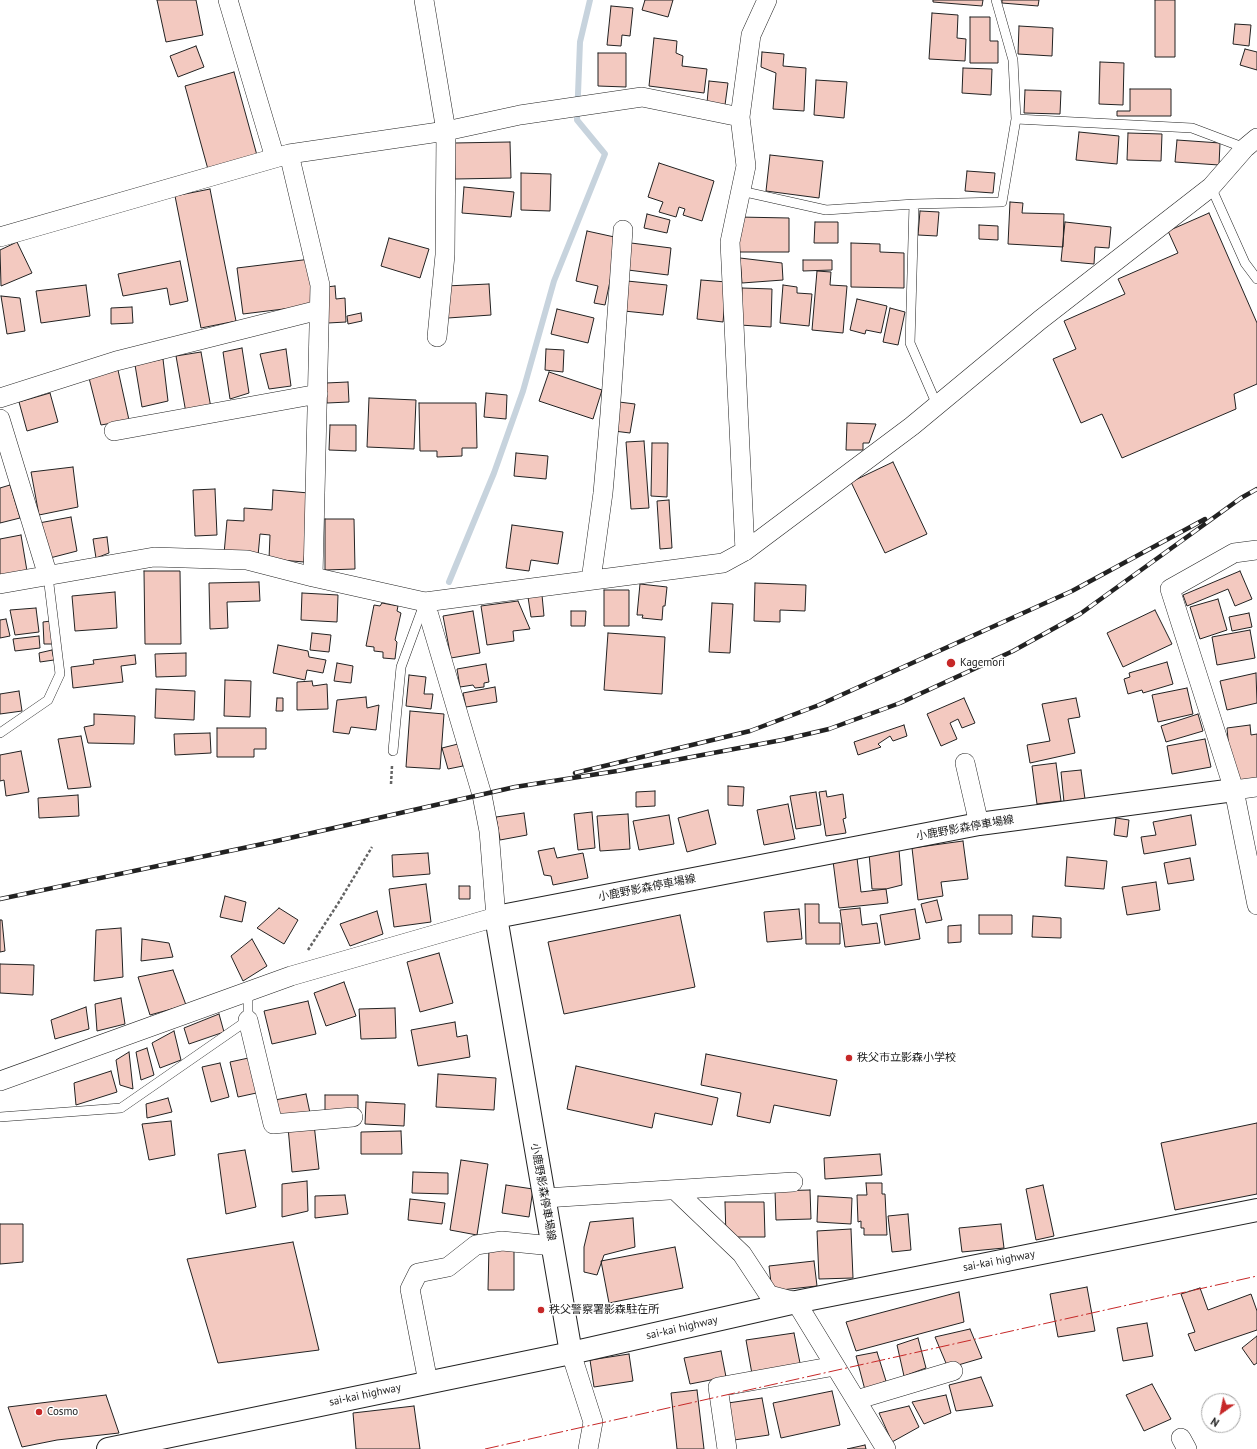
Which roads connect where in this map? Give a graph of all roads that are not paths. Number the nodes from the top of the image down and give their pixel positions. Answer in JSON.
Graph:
{"nodes":[{"id":1,"x":228,"y":0,"type":"edge"},
{"id":2,"x":424,"y":0,"type":"edge"},
{"id":3,"x":767,"y":0,"type":"edge"},
{"id":4,"x":996,"y":0,"type":"edge"},
{"id":5,"x":740,"y":117,"type":"junction"},
{"id":6,"x":1016,"y":119,"type":"junction"},
{"id":7,"x":446,"y":130,"type":"junction"},
{"id":8,"x":1251,"y":143,"type":"edge"},
{"id":9,"x":282,"y":156,"type":"junction"},
{"id":10,"x":1211,"y":187,"type":"junction"},
{"id":11,"x":741,"y":191,"type":"junction"},
{"id":12,"x":914,"y":204,"type":"junction"},
{"id":13,"x":623,"y":230,"type":"dead end"},
{"id":14,"x":0,"y":237,"type":"edge"},
{"id":15,"x":1257,"y":279,"type":"edge"},
{"id":16,"x":320,"y":310,"type":"junction"},
{"id":17,"x":437,"y":337,"type":"dead end"},
{"id":18,"x":318,"y":394,"type":"junction"},
{"id":19,"x":0,"y":398,"type":"edge"},
{"id":20,"x":937,"y":405,"type":"junction"},
{"id":21,"x":1,"y":427,"type":"edge"},
{"id":22,"x":114,"y":432,"type":"dead end"},
{"id":23,"x":745,"y":550,"type":"junction"},
{"id":24,"x":1257,"y":550,"type":"edge"},
{"id":25,"x":48,"y":576,"type":"junction"},
{"id":26,"x":313,"y":577,"type":"junction"},
{"id":27,"x":591,"y":580,"type":"junction"},
{"id":28,"x":0,"y":584,"type":"edge"},
{"id":29,"x":425,"y":602,"type":"junction"},
{"id":30,"x":0,"y":733,"type":"edge"},
{"id":31,"x":393,"y":751,"type":"road end"},
{"id":32,"x":965,"y":763,"type":"dead end"},
{"id":33,"x":1257,"y":787,"type":"edge"},
{"id":34,"x":1234,"y":790,"type":"junction"},
{"id":35,"x":979,"y":824,"type":"junction"},
{"id":36,"x":1257,"y":905,"type":"edge"},
{"id":37,"x":496,"y":917,"type":"junction"},
{"id":38,"x":248,"y":991,"type":"junction"},
{"id":39,"x":248,"y":1020,"type":"junction"},
{"id":40,"x":0,"y":1081,"type":"edge"},
{"id":41,"x":0,"y":1117,"type":"edge"},
{"id":42,"x":353,"y":1117,"type":"dead end"},
{"id":43,"x":793,"y":1182,"type":"dead end"},
{"id":44,"x":675,"y":1190,"type":"junction"},
{"id":45,"x":544,"y":1198,"type":"junction"},
{"id":46,"x":1257,"y":1210,"type":"edge"},
{"id":47,"x":553,"y":1246,"type":"junction"},
{"id":48,"x":796,"y":1302,"type":"junction"},
{"id":49,"x":571,"y":1353,"type":"junction"},
{"id":50,"x":835,"y":1366,"type":"junction"},
{"id":51,"x":954,"y":1371,"type":"dead end"},
{"id":52,"x":428,"y":1382,"type":"junction"},
{"id":53,"x":856,"y":1400,"type":"junction"},
{"id":54,"x":108,"y":1449,"type":"edge"},
{"id":55,"x":588,"y":1449,"type":"edge"},
{"id":56,"x":727,"y":1449,"type":"edge"},
{"id":57,"x":886,"y":1449,"type":"edge"}],
"edges":[{"from":1,"to":9,"type":"street"},
{"from":2,"to":7,"type":"street"},
{"from":3,"to":5,"type":"street"},
{"from":4,"to":6,"type":"lane"},
{"from":5,"to":7,"type":"street"},
{"from":5,"to":11,"type":"street"},
{"from":6,"to":8,"type":"lane"},
{"from":6,"to":12,"type":"lane"},
{"from":7,"to":9,"type":"street"},
{"from":7,"to":17,"type":"street"},
{"from":8,"to":10,"type":"street"},
{"from":9,"to":14,"type":"street"},
{"from":9,"to":16,"type":"street"},
{"from":10,"to":15,"type":"lane"},
{"from":10,"to":20,"type":"street"},
{"from":11,"to":12,"type":"lane"},
{"from":11,"to":23,"type":"street"},
{"from":12,"to":20,"type":"lane"},
{"from":13,"to":27,"type":"street"},
{"from":16,"to":18,"type":"street"},
{"from":16,"to":19,"type":"street"},
{"from":18,"to":22,"type":"street"},
{"from":18,"to":26,"type":"street"},
{"from":20,"to":23,"type":"street"},
{"from":21,"to":25,"type":"street"},
{"from":23,"to":27,"type":"street"},
{"from":24,"to":34,"type":"street"},
{"from":25,"to":26,"type":"street"},
{"from":25,"to":28,"type":"street"},
{"from":25,"to":30,"type":"lane"},
{"from":26,"to":29,"type":"street"},
{"from":27,"to":29,"type":"street"},
{"from":29,"to":31,"type":"lane"},
{"from":29,"to":37,"type":"street"},
{"from":32,"to":35,"type":"street"},
{"from":33,"to":34,"type":"street"},
{"from":34,"to":35,"type":"main road","name":"小鹿野影森停車場線"},
{"from":34,"to":36,"type":"street"},
{"from":35,"to":37,"type":"main road","name":"小鹿野影森停車場線"},
{"from":37,"to":38,"type":"street"},
{"from":37,"to":45,"type":"main road","name":"小鹿野影森停車場線"},
{"from":38,"to":39,"type":"lane"},
{"from":38,"to":40,"type":"street"},
{"from":39,"to":41,"type":"lane"},
{"from":39,"to":42,"type":"street"},
{"from":43,"to":44,"type":"street"},
{"from":44,"to":45,"type":"street"},
{"from":44,"to":48,"type":"street"},
{"from":45,"to":47,"type":"main road","name":"小鹿野影森停車場線"},
{"from":46,"to":48,"type":"main road","name":"sai-kai highway"},
{"from":47,"to":49,"type":"main road","name":"小鹿野影森停車場線"},
{"from":47,"to":52,"type":"street"},
{"from":48,"to":49,"type":"main road","name":"sai-kai highway"},
{"from":48,"to":50,"type":"street"},
{"from":49,"to":52,"type":"main road","name":"sai-kai highway"},
{"from":49,"to":55,"type":"street"},
{"from":50,"to":53,"type":"street"},
{"from":50,"to":56,"type":"street"},
{"from":51,"to":53,"type":"street"},
{"from":52,"to":54,"type":"main road","name":"sai-kai highway"},
{"from":53,"to":57,"type":"street"}]}
